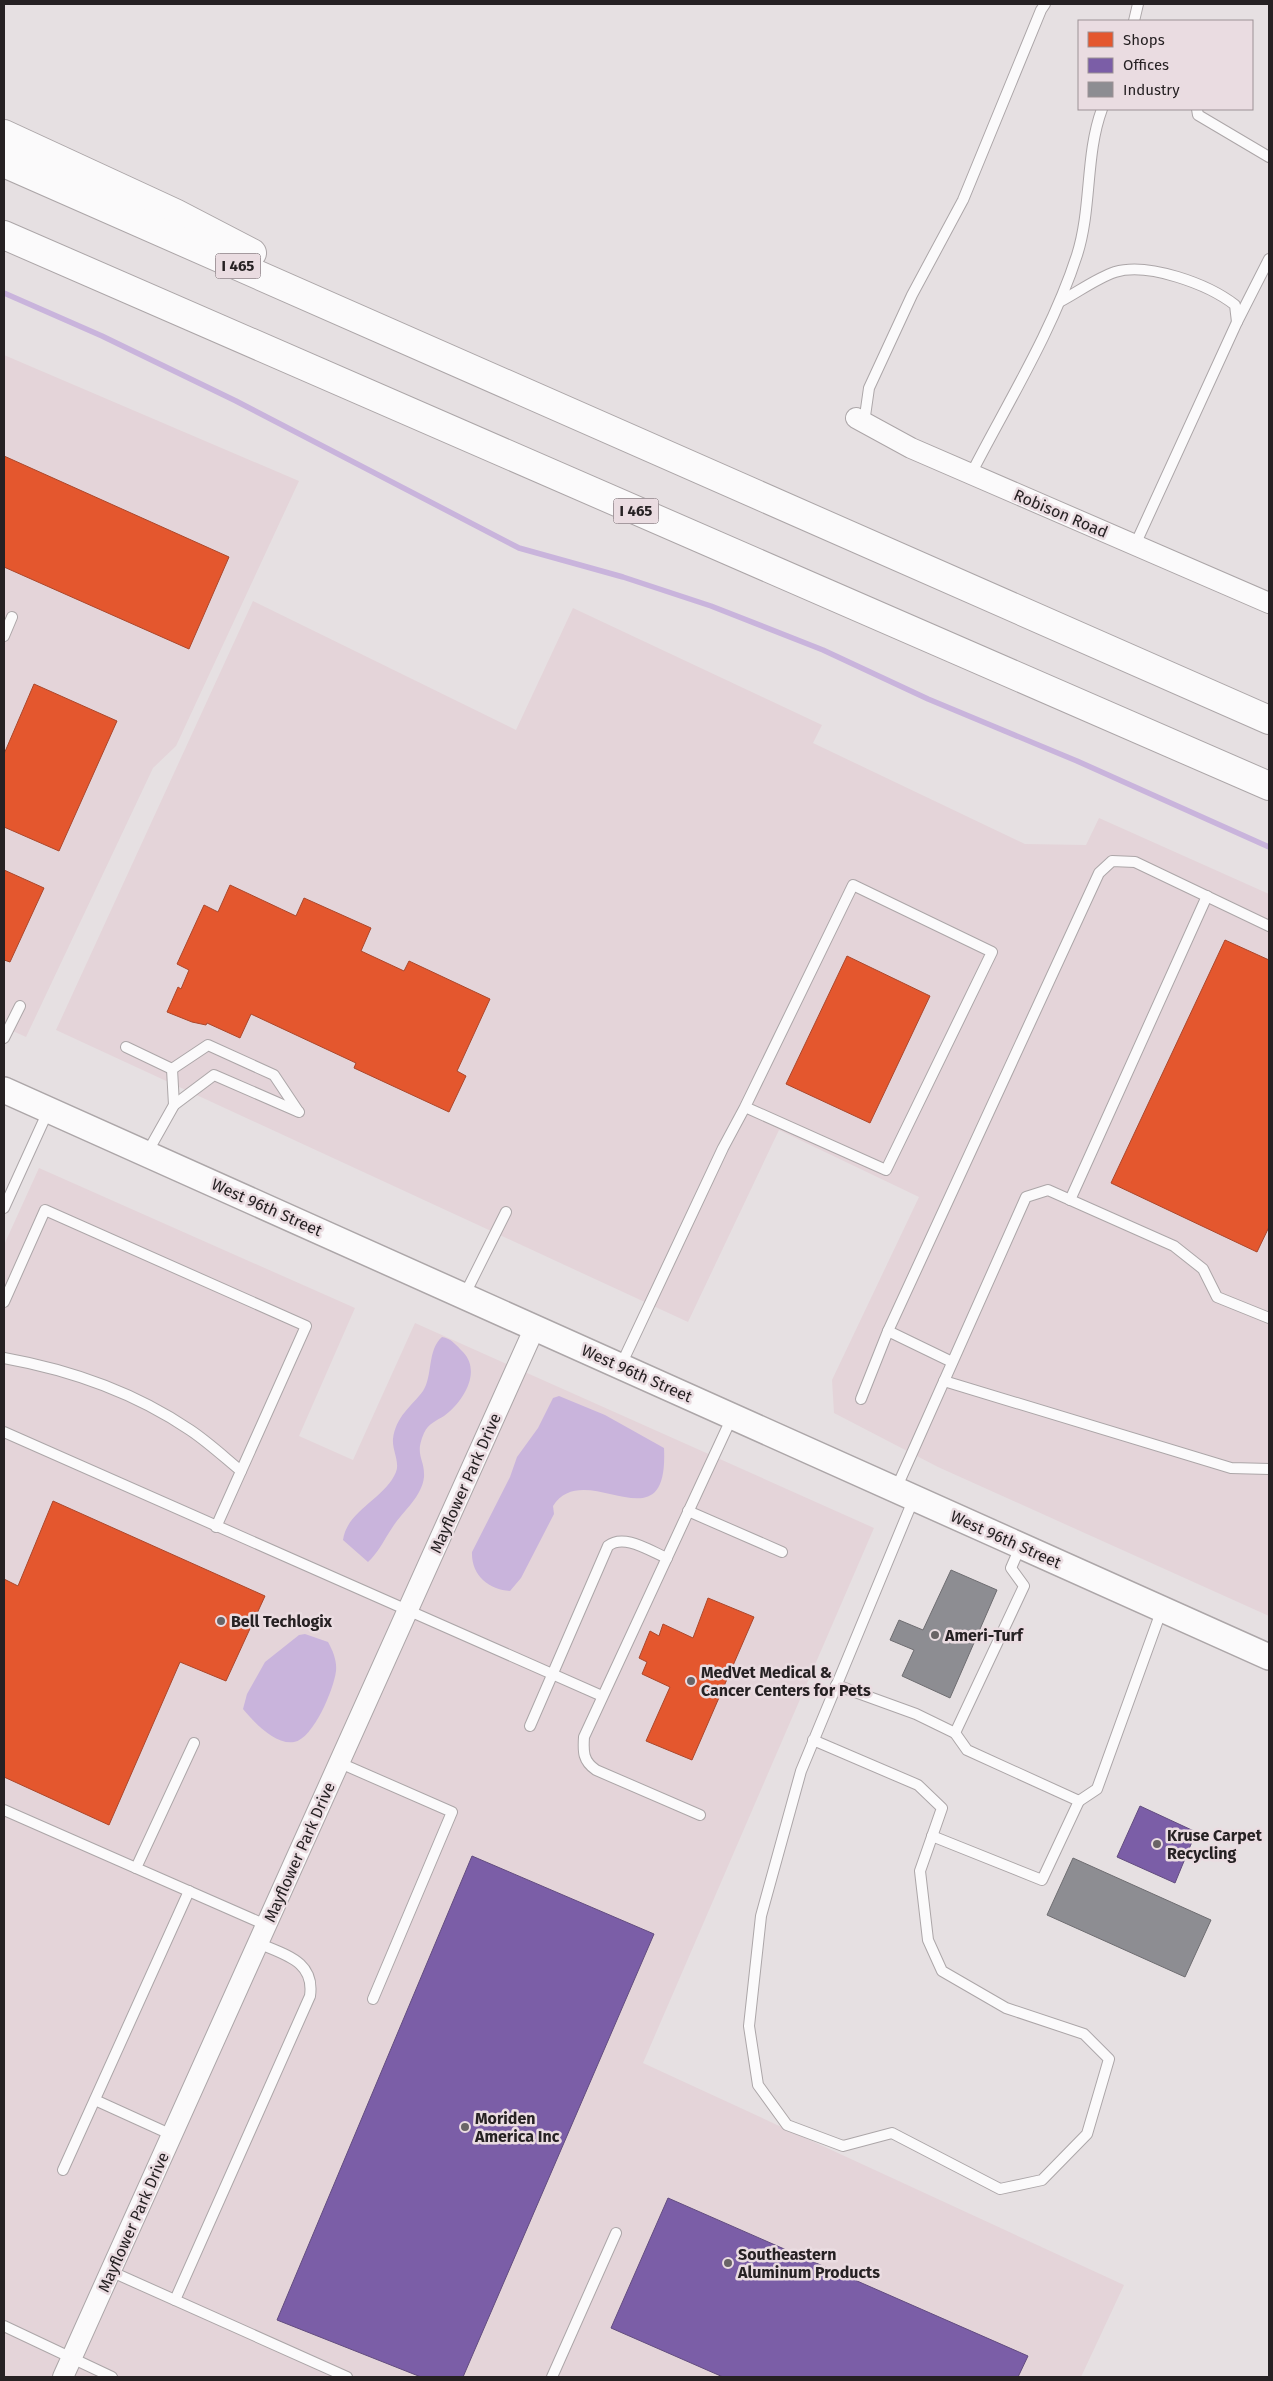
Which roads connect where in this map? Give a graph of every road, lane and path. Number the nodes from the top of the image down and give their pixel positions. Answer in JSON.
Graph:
{"nodes":[{"id":1,"x":1045,"y":4,"type":"edge"},
{"id":2,"x":1138,"y":4,"type":"edge"},
{"id":3,"x":1134,"y":20,"type":"edge"},
{"id":4,"x":1102,"y":110,"type":"edge"},
{"id":5,"x":1197,"y":110,"type":"edge"},
{"id":6,"x":4,"y":134,"type":"edge"},
{"id":7,"x":1269,"y":157,"type":"edge"},
{"id":8,"x":4,"y":163,"type":"edge"},
{"id":9,"x":4,"y":235,"type":"edge"},
{"id":10,"x":4,"y":253,"type":"edge"},
{"id":11,"x":1269,"y":259,"type":"edge"},
{"id":12,"x":1061,"y":301,"type":"junction"},
{"id":13,"x":1236,"y":322,"type":"junction"},
{"id":14,"x":473,"y":368,"type":"junction"},
{"id":15,"x":308,"y":369,"type":"junction"},
{"id":16,"x":860,"y":421,"type":"joint"},
{"id":17,"x":971,"y":474,"type":"junction"},
{"id":18,"x":1135,"y":545,"type":"junction"},
{"id":19,"x":1269,"y":603,"type":"edge"},
{"id":20,"x":12,"y":617,"type":"dead end"},
{"id":21,"x":4,"y":636,"type":"edge"},
{"id":22,"x":1269,"y":720,"type":"edge"},
{"id":23,"x":1269,"y":786,"type":"edge"},
{"id":24,"x":1207,"y":896,"type":"junction"},
{"id":25,"x":1269,"y":926,"type":"edge"},
{"id":26,"x":20,"y":1006,"type":"dead end"},
{"id":27,"x":4,"y":1038,"type":"edge"},
{"id":28,"x":126,"y":1047,"type":"dead end"},
{"id":29,"x":172,"y":1069,"type":"junction"},
{"id":30,"x":4,"y":1090,"type":"edge"},
{"id":31,"x":174,"y":1104,"type":"junction"},
{"id":32,"x":745,"y":1107,"type":"junction"},
{"id":33,"x":48,"y":1110,"type":"junction"},
{"id":34,"x":147,"y":1153,"type":"junction"},
{"id":35,"x":1070,"y":1200,"type":"junction"},
{"id":36,"x":4,"y":1208,"type":"edge"},
{"id":37,"x":506,"y":1212,"type":"dead end"},
{"id":38,"x":464,"y":1296,"type":"junction"},
{"id":39,"x":4,"y":1302,"type":"edge"},
{"id":40,"x":1269,"y":1318,"type":"edge"},
{"id":41,"x":535,"y":1327,"type":"junction"},
{"id":42,"x":888,"y":1331,"type":"junction"},
{"id":43,"x":4,"y":1358,"type":"edge"},
{"id":44,"x":952,"y":1362,"type":"junction"},
{"id":45,"x":621,"y":1365,"type":"junction"},
{"id":46,"x":944,"y":1381,"type":"junction"},
{"id":47,"x":861,"y":1399,"type":"dead end"},
{"id":48,"x":733,"y":1415,"type":"junction"},
{"id":49,"x":4,"y":1432,"type":"edge"},
{"id":50,"x":1269,"y":1469,"type":"edge"},
{"id":51,"x":241,"y":1471,"type":"junction"},
{"id":52,"x":905,"y":1493,"type":"junction"},
{"id":53,"x":688,"y":1511,"type":"junction"},
{"id":54,"x":216,"y":1527,"type":"junction"},
{"id":55,"x":1021,"y":1545,"type":"junction"},
{"id":56,"x":782,"y":1552,"type":"dead end"},
{"id":57,"x":667,"y":1558,"type":"junction"},
{"id":58,"x":1163,"y":1608,"type":"junction"},
{"id":59,"x":407,"y":1612,"type":"junction"},
{"id":60,"x":1269,"y":1657,"type":"edge"},
{"id":61,"x":552,"y":1674,"type":"junction"},
{"id":62,"x":836,"y":1685,"type":"junction"},
{"id":63,"x":602,"y":1696,"type":"junction"},
{"id":64,"x":530,"y":1726,"type":"dead end"},
{"id":65,"x":955,"y":1733,"type":"junction"},
{"id":66,"x":813,"y":1740,"type":"junction"},
{"id":67,"x":194,"y":1743,"type":"dead end"},
{"id":68,"x":340,"y":1763,"type":"junction"},
{"id":69,"x":1079,"y":1801,"type":"junction"},
{"id":70,"x":4,"y":1810,"type":"edge"},
{"id":71,"x":700,"y":1815,"type":"dead end"},
{"id":72,"x":932,"y":1836,"type":"junction"},
{"id":73,"x":136,"y":1868,"type":"junction"},
{"id":74,"x":189,"y":1891,"type":"junction"},
{"id":75,"x":262,"y":1934,"type":"junction"},
{"id":76,"x":373,"y":1999,"type":"dead end"},
{"id":77,"x":95,"y":2100,"type":"junction"},
{"id":78,"x":172,"y":2135,"type":"junction"},
{"id":79,"x":63,"y":2170,"type":"dead end"},
{"id":80,"x":616,"y":2233,"type":"dead end"},
{"id":81,"x":110,"y":2271,"type":"junction"},
{"id":82,"x":175,"y":2300,"type":"junction"},
{"id":83,"x":4,"y":2326,"type":"edge"},
{"id":84,"x":72,"y":2359,"type":"junction"},
{"id":85,"x":63,"y":2377,"type":"edge"},
{"id":86,"x":112,"y":2377,"type":"edge"},
{"id":87,"x":347,"y":2377,"type":"edge"},
{"id":88,"x":552,"y":2377,"type":"edge"}],
"edges":[{"from":1,"to":16,"type":"lane"},
{"from":2,"to":3,"type":"lane"},
{"from":4,"to":12,"type":"lane"},
{"from":5,"to":7,"type":"lane"},
{"from":6,"to":14,"type":"highway"},
{"from":8,"to":14,"type":"highway","number":"I 465"},
{"from":9,"to":15,"type":"highway","number":"I 465"},
{"from":10,"to":15,"type":"highway"},
{"from":11,"to":13,"type":"lane"},
{"from":12,"to":13,"type":"lane"},
{"from":12,"to":17,"type":"lane"},
{"from":13,"to":18,"type":"lane"},
{"from":14,"to":22,"type":"highway","number":"I 465"},
{"from":15,"to":23,"type":"highway","number":"I 465"},
{"from":16,"to":17,"type":"street","name":"Robison Road"},
{"from":17,"to":18,"type":"street","name":"Robison Road"},
{"from":18,"to":19,"type":"street","name":"Robison Road"},
{"from":20,"to":21,"type":"lane"},
{"from":24,"to":25,"type":"lane"},
{"from":24,"to":35,"type":"lane"},
{"from":24,"to":42,"type":"lane"},
{"from":26,"to":27,"type":"lane"},
{"from":28,"to":29,"type":"lane"},
{"from":29,"to":31,"type":"lane"},
{"from":29,"to":31,"type":"lane"},
{"from":30,"to":33,"type":"street","name":"West 96th Street"},
{"from":31,"to":34,"type":"lane"},
{"from":32,"to":32,"type":"lane"},
{"from":32,"to":45,"type":"lane"},
{"from":33,"to":34,"type":"street","name":"West 96th Street"},
{"from":33,"to":36,"type":"lane"},
{"from":34,"to":38,"type":"street","name":"West 96th Street"},
{"from":35,"to":40,"type":"lane"},
{"from":35,"to":44,"type":"lane"},
{"from":37,"to":38,"type":"lane"},
{"from":38,"to":41,"type":"street","name":"West 96th Street"},
{"from":39,"to":51,"type":"lane"},
{"from":41,"to":45,"type":"street","name":"West 96th Street"},
{"from":41,"to":59,"type":"street","name":"Mayflower Park Drive"},
{"from":42,"to":44,"type":"lane"},
{"from":42,"to":47,"type":"lane"},
{"from":43,"to":51,"type":"lane"},
{"from":44,"to":46,"type":"lane"},
{"from":45,"to":48,"type":"street","name":"West 96th Street"},
{"from":46,"to":50,"type":"lane"},
{"from":46,"to":52,"type":"lane"},
{"from":48,"to":52,"type":"street","name":"West 96th Street"},
{"from":48,"to":53,"type":"lane"},
{"from":49,"to":54,"type":"lane"},
{"from":51,"to":54,"type":"lane"},
{"from":52,"to":55,"type":"street","name":"West 96th Street"},
{"from":52,"to":62,"type":"lane"},
{"from":53,"to":56,"type":"lane"},
{"from":53,"to":57,"type":"lane"},
{"from":54,"to":59,"type":"lane"},
{"from":55,"to":58,"type":"street","name":"West 96th Street"},
{"from":55,"to":65,"type":"lane"},
{"from":57,"to":61,"type":"lane"},
{"from":57,"to":63,"type":"lane"},
{"from":58,"to":60,"type":"street","name":"West 96th Street"},
{"from":58,"to":69,"type":"lane"},
{"from":59,"to":61,"type":"lane"},
{"from":59,"to":68,"type":"street","name":"Mayflower Park Drive"},
{"from":61,"to":63,"type":"lane"},
{"from":61,"to":64,"type":"lane"},
{"from":62,"to":65,"type":"lane"},
{"from":62,"to":66,"type":"lane"},
{"from":63,"to":71,"type":"lane"},
{"from":65,"to":69,"type":"lane"},
{"from":66,"to":72,"type":"lane"},
{"from":66,"to":72,"type":"lane"},
{"from":67,"to":73,"type":"lane"},
{"from":68,"to":75,"type":"street","name":"Mayflower Park Drive"},
{"from":68,"to":76,"type":"lane"},
{"from":69,"to":72,"type":"lane"},
{"from":70,"to":73,"type":"lane"},
{"from":73,"to":74,"type":"lane"},
{"from":74,"to":75,"type":"lane"},
{"from":74,"to":77,"type":"lane"},
{"from":75,"to":78,"type":"street","name":"Mayflower Park Drive"},
{"from":75,"to":82,"type":"lane"},
{"from":77,"to":78,"type":"lane"},
{"from":77,"to":79,"type":"lane"},
{"from":78,"to":81,"type":"street","name":"Mayflower Park Drive"},
{"from":80,"to":88,"type":"lane"},
{"from":81,"to":82,"type":"lane"},
{"from":81,"to":84,"type":"street","name":"Mayflower Park Drive"},
{"from":82,"to":87,"type":"lane"},
{"from":83,"to":84,"type":"lane"},
{"from":84,"to":85,"type":"street","name":"Mayflower Park Drive"},
{"from":84,"to":86,"type":"lane"}]}
